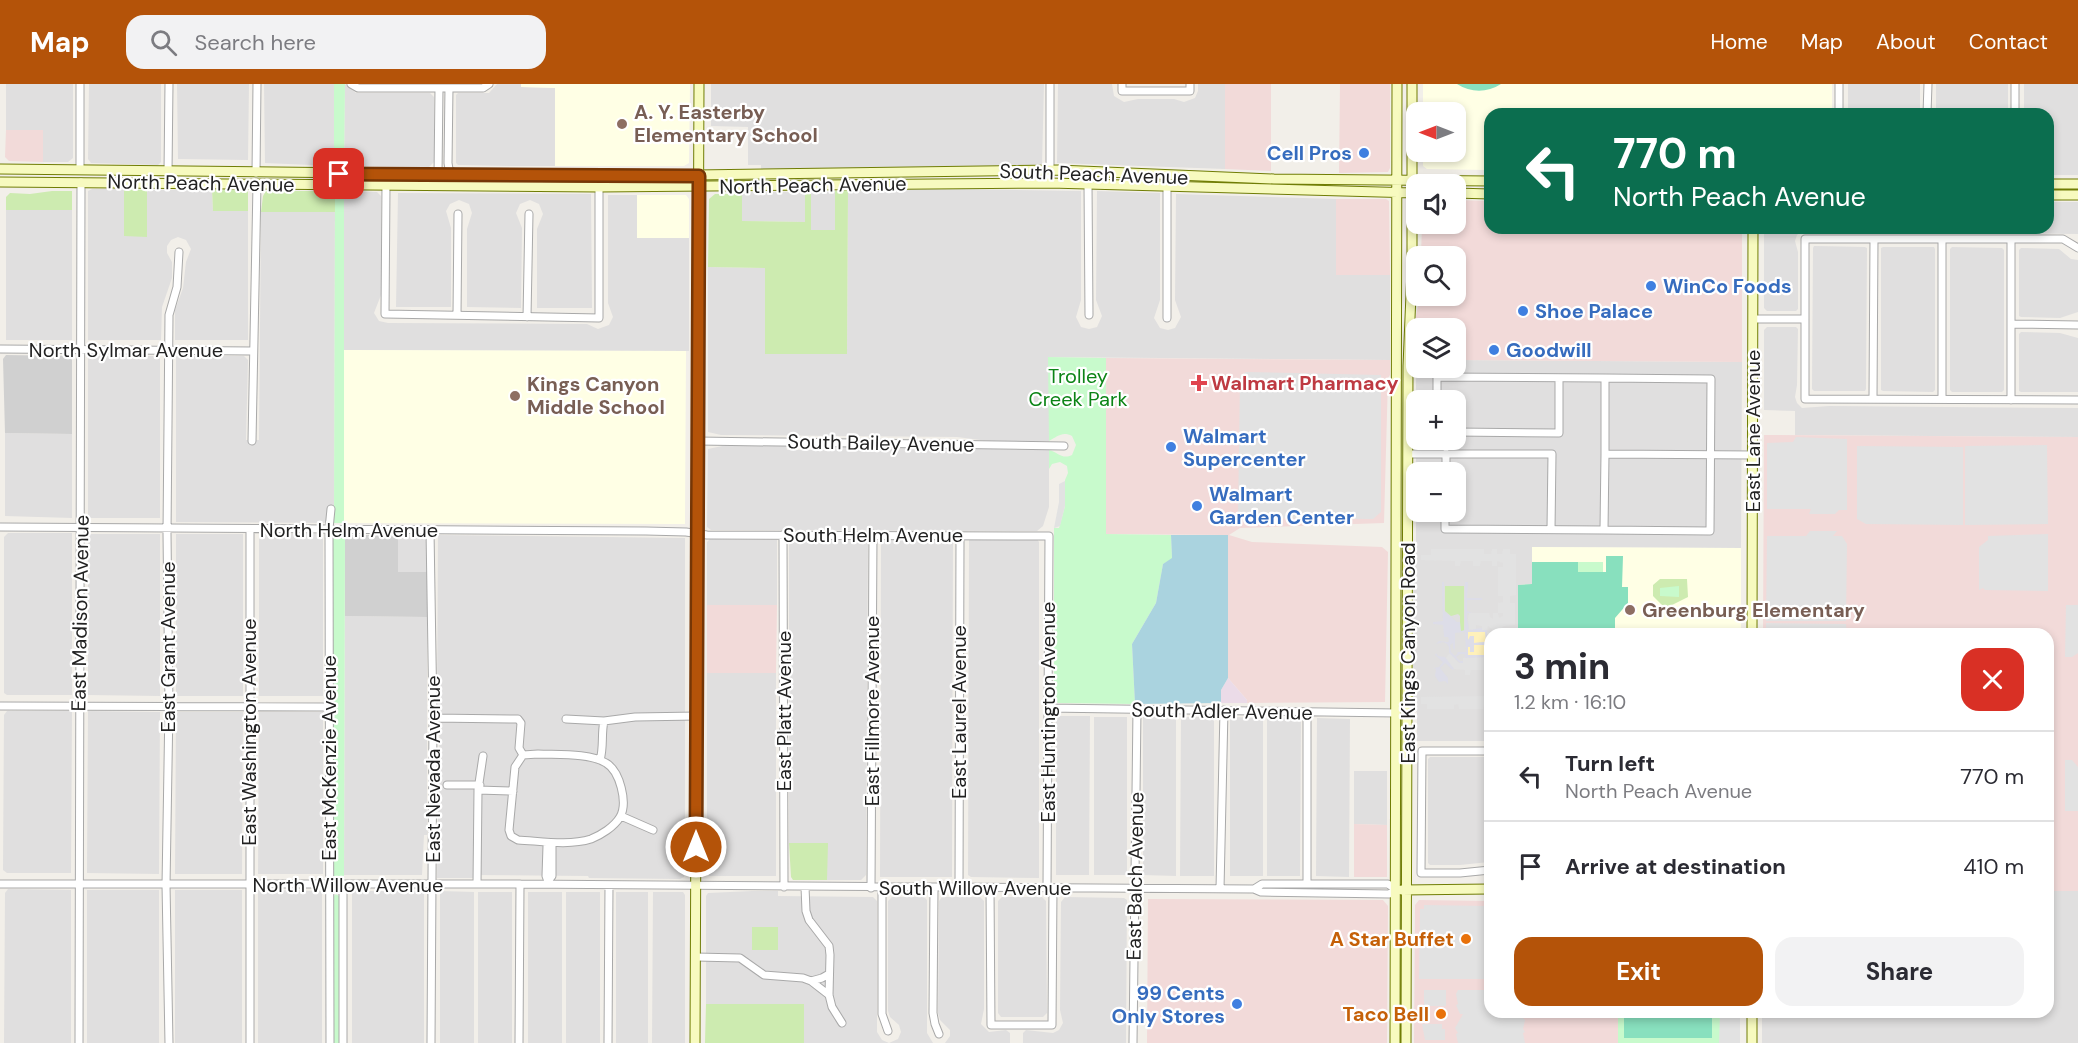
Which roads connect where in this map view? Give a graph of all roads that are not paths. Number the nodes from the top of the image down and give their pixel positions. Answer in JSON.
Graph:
{"nodes":[{"id":1,"x":80,"y":84,"type":"edge"},
{"id":2,"x":169,"y":84,"type":"edge"},
{"id":3,"x":257,"y":84,"type":"edge"},
{"id":4,"x":699,"y":84,"type":"edge"},
{"id":5,"x":1050,"y":84,"type":"edge"},
{"id":6,"x":1397,"y":84,"type":"edge"},
{"id":7,"x":1412,"y":84,"type":"edge"},
{"id":8,"x":1839,"y":84,"type":"edge"},
{"id":9,"x":1928,"y":84,"type":"edge"},
{"id":10,"x":2015,"y":84,"type":"edge"},
{"id":11,"x":352,"y":85,"type":"edge"},
{"id":12,"x":489,"y":85,"type":"edge"},
{"id":13,"x":1122,"y":87,"type":"edge"},
{"id":14,"x":1190,"y":87,"type":"edge"},
{"id":15,"x":439,"y":88,"type":"junction"},
{"id":16,"x":449,"y":88,"type":"junction"},
{"id":17,"x":1839,"y":108,"type":"edge"},
{"id":18,"x":1927,"y":108,"type":"edge"},
{"id":19,"x":2015,"y":108,"type":"edge"},
{"id":20,"x":0,"y":169,"type":"edge"},
{"id":21,"x":80,"y":169,"type":"junction"},
{"id":22,"x":1051,"y":170,"type":"junction"},
{"id":23,"x":168,"y":172,"type":"junction"},
{"id":24,"x":256,"y":172,"type":"junction"},
{"id":25,"x":302,"y":173,"type":"junction"},
{"id":26,"x":1413,"y":174,"type":"edge"},
{"id":27,"x":438,"y":175,"type":"junction"},
{"id":28,"x":457,"y":175,"type":"junction"},
{"id":29,"x":1148,"y":175,"type":"junction"},
{"id":30,"x":699,"y":176,"type":"junction"},
{"id":31,"x":1235,"y":178,"type":"junction"},
{"id":32,"x":1274,"y":179,"type":"junction"},
{"id":33,"x":1398,"y":180,"type":"junction"},
{"id":34,"x":1406,"y":180,"type":"edge"},
{"id":35,"x":1466,"y":181,"type":"edge"},
{"id":36,"x":1484,"y":181,"type":"edge"},
{"id":37,"x":0,"y":182,"type":"edge"},
{"id":38,"x":81,"y":182,"type":"junction"},
{"id":39,"x":108,"y":182,"type":"junction"},
{"id":40,"x":1050,"y":183,"type":"junction"},
{"id":41,"x":256,"y":184,"type":"junction"},
{"id":42,"x":1088,"y":184,"type":"junction"},
{"id":43,"x":2054,"y":184,"type":"edge"},
{"id":44,"x":2078,"y":184,"type":"edge"},
{"id":45,"x":386,"y":185,"type":"junction"},
{"id":46,"x":699,"y":186,"type":"junction"},
{"id":47,"x":599,"y":187,"type":"junction"},
{"id":48,"x":1167,"y":187,"type":"junction"},
{"id":49,"x":1224,"y":189,"type":"junction"},
{"id":50,"x":1398,"y":193,"type":"junction"},
{"id":51,"x":1406,"y":193,"type":"edge"},
{"id":52,"x":1466,"y":194,"type":"edge"},
{"id":53,"x":1484,"y":194,"type":"edge"},
{"id":54,"x":2054,"y":195,"type":"edge"},
{"id":55,"x":2078,"y":195,"type":"edge"},
{"id":56,"x":458,"y":214,"type":"dead end"},
{"id":57,"x":529,"y":214,"type":"dead end"},
{"id":58,"x":1414,"y":234,"type":"edge"},
{"id":59,"x":1753,"y":234,"type":"edge"},
{"id":60,"x":1874,"y":238,"type":"junction"},
{"id":61,"x":1942,"y":239,"type":"junction"},
{"id":62,"x":2011,"y":239,"type":"junction"},
{"id":63,"x":2078,"y":248,"type":"edge"},
{"id":64,"x":179,"y":252,"type":"dead end"},
{"id":65,"x":457,"y":315,"type":"junction"},
{"id":66,"x":1089,"y":315,"type":"dead end"},
{"id":67,"x":527,"y":317,"type":"junction"},
{"id":68,"x":1167,"y":318,"type":"dead end"},
{"id":69,"x":1753,"y":319,"type":"junction"},
{"id":70,"x":1805,"y":319,"type":"junction"},
{"id":71,"x":2011,"y":324,"type":"junction"},
{"id":72,"x":2078,"y":325,"type":"edge"},
{"id":73,"x":0,"y":349,"type":"edge"},
{"id":74,"x":81,"y":349,"type":"junction"},
{"id":75,"x":170,"y":351,"type":"junction"},
{"id":76,"x":252,"y":351,"type":"junction"},
{"id":77,"x":1559,"y":378,"type":"junction"},
{"id":78,"x":1605,"y":378,"type":"junction"},
{"id":79,"x":1412,"y":390,"type":"edge"},
{"id":80,"x":1437,"y":390,"type":"edge"},
{"id":81,"x":1873,"y":398,"type":"junction"},
{"id":82,"x":1942,"y":399,"type":"junction"},
{"id":83,"x":2011,"y":399,"type":"junction"},
{"id":84,"x":2078,"y":400,"type":"edge"},
{"id":85,"x":1466,"y":432,"type":"edge"},
{"id":86,"x":252,"y":441,"type":"dead end"},
{"id":87,"x":698,"y":441,"type":"junction"},
{"id":88,"x":1064,"y":446,"type":"dead end"},
{"id":89,"x":1408,"y":450,"type":"edge"},
{"id":90,"x":1446,"y":453,"type":"junction"},
{"id":91,"x":1408,"y":454,"type":"junction"},
{"id":92,"x":1605,"y":454,"type":"junction"},
{"id":93,"x":1711,"y":455,"type":"junction"},
{"id":94,"x":1752,"y":455,"type":"junction"},
{"id":95,"x":1446,"y":462,"type":"edge"},
{"id":96,"x":331,"y":509,"type":"dead end"},
{"id":97,"x":1445,"y":522,"type":"edge"},
{"id":98,"x":81,"y":526,"type":"junction"},
{"id":99,"x":0,"y":527,"type":"edge"},
{"id":100,"x":168,"y":529,"type":"junction"},
{"id":101,"x":249,"y":529,"type":"junction"},
{"id":102,"x":1551,"y":529,"type":"junction"},
{"id":103,"x":329,"y":530,"type":"junction"},
{"id":104,"x":430,"y":530,"type":"junction"},
{"id":105,"x":1604,"y":530,"type":"junction"},
{"id":106,"x":697,"y":534,"type":"junction"},
{"id":107,"x":873,"y":534,"type":"junction"},
{"id":108,"x":783,"y":535,"type":"junction"},
{"id":109,"x":960,"y":536,"type":"junction"},
{"id":110,"x":1049,"y":536,"type":"joint"},
{"id":111,"x":1752,"y":628,"type":"edge"},
{"id":112,"x":0,"y":706,"type":"edge"},
{"id":113,"x":80,"y":706,"type":"junction"},
{"id":114,"x":169,"y":706,"type":"junction"},
{"id":115,"x":248,"y":707,"type":"junction"},
{"id":116,"x":329,"y":707,"type":"junction"},
{"id":117,"x":1048,"y":708,"type":"junction"},
{"id":118,"x":1137,"y":709,"type":"junction"},
{"id":119,"x":1224,"y":710,"type":"junction"},
{"id":120,"x":1307,"y":713,"type":"junction"},
{"id":121,"x":1397,"y":713,"type":"junction"},
{"id":122,"x":697,"y":716,"type":"junction"},
{"id":123,"x":433,"y":718,"type":"junction"},
{"id":124,"x":566,"y":719,"type":"dead end"},
{"id":125,"x":604,"y":721,"type":"junction"},
{"id":126,"x":1484,"y":752,"type":"edge"},
{"id":127,"x":523,"y":755,"type":"junction"},
{"id":128,"x":483,"y":756,"type":"dead end"},
{"id":129,"x":600,"y":760,"type":"junction"},
{"id":130,"x":447,"y":785,"type":"dead end"},
{"id":131,"x":479,"y":788,"type":"junction"},
{"id":132,"x":513,"y":791,"type":"junction"},
{"id":133,"x":621,"y":816,"type":"junction"},
{"id":134,"x":653,"y":830,"type":"dead end"},
{"id":135,"x":1484,"y":871,"type":"edge"},
{"id":136,"x":0,"y":884,"type":"edge"},
{"id":137,"x":78,"y":884,"type":"junction"},
{"id":138,"x":520,"y":884,"type":"junction"},
{"id":139,"x":1307,"y":884,"type":"junction"},
{"id":140,"x":166,"y":885,"type":"junction"},
{"id":141,"x":249,"y":885,"type":"junction"},
{"id":142,"x":329,"y":885,"type":"junction"},
{"id":143,"x":343,"y":885,"type":"junction"},
{"id":144,"x":433,"y":885,"type":"junction"},
{"id":145,"x":477,"y":885,"type":"junction"},
{"id":146,"x":609,"y":885,"type":"junction"},
{"id":147,"x":696,"y":886,"type":"junction"},
{"id":148,"x":784,"y":887,"type":"junction"},
{"id":149,"x":805,"y":887,"type":"junction"},
{"id":150,"x":871,"y":888,"type":"junction"},
{"id":151,"x":882,"y":888,"type":"junction"},
{"id":152,"x":934,"y":888,"type":"junction"},
{"id":153,"x":959,"y":888,"type":"junction"},
{"id":154,"x":990,"y":888,"type":"junction"},
{"id":155,"x":1050,"y":888,"type":"junction"},
{"id":156,"x":1134,"y":889,"type":"junction"},
{"id":157,"x":1220,"y":889,"type":"junction"},
{"id":158,"x":1254,"y":889,"type":"junction"},
{"id":159,"x":1484,"y":889,"type":"edge"},
{"id":160,"x":1396,"y":890,"type":"junction"},
{"id":161,"x":1407,"y":890,"type":"junction"},
{"id":162,"x":696,"y":957,"type":"junction"},
{"id":163,"x":829,"y":974,"type":"junction"},
{"id":164,"x":811,"y":981,"type":"junction"},
{"id":165,"x":829,"y":995,"type":"junction"},
{"id":166,"x":1752,"y":1018,"type":"edge"},
{"id":167,"x":842,"y":1023,"type":"dead end"},
{"id":168,"x":888,"y":1031,"type":"dead end"},
{"id":169,"x":939,"y":1034,"type":"dead end"},
{"id":170,"x":79,"y":1043,"type":"edge"},
{"id":171,"x":169,"y":1043,"type":"edge"},
{"id":172,"x":250,"y":1043,"type":"edge"},
{"id":173,"x":330,"y":1043,"type":"edge"},
{"id":174,"x":343,"y":1043,"type":"edge"},
{"id":175,"x":432,"y":1043,"type":"edge"},
{"id":176,"x":519,"y":1043,"type":"edge"},
{"id":177,"x":608,"y":1043,"type":"edge"},
{"id":178,"x":695,"y":1043,"type":"edge"},
{"id":179,"x":1134,"y":1043,"type":"edge"},
{"id":180,"x":1395,"y":1043,"type":"edge"},
{"id":181,"x":1406,"y":1043,"type":"edge"},
{"id":182,"x":1752,"y":1043,"type":"edge"}],
"edges":[{"from":1,"to":21,"type":"street"},
{"from":2,"to":23,"type":"street"},
{"from":3,"to":24,"type":"street"},
{"from":4,"to":30,"type":"main road"},
{"from":5,"to":22,"type":"street"},
{"from":6,"to":33,"type":"main road","name":"East Kings Canyon Road"},
{"from":7,"to":26,"type":"main road","name":"East Kings Canyon Road"},
{"from":8,"to":17,"type":"street"},
{"from":9,"to":18,"type":"street"},
{"from":10,"to":19,"type":"street"},
{"from":11,"to":15,"type":"street"},
{"from":12,"to":16,"type":"street"},
{"from":13,"to":14,"type":"street"},
{"from":15,"to":16,"type":"street"},
{"from":15,"to":27,"type":"street"},
{"from":16,"to":28,"type":"street"},
{"from":20,"to":21,"type":"main road","name":"North Peach Avenue"},
{"from":21,"to":23,"type":"main road","name":"North Peach Avenue"},
{"from":22,"to":29,"type":"main road","name":"South Peach Avenue"},
{"from":22,"to":30,"type":"main road","name":"South Peach Avenue"},
{"from":22,"to":40,"type":"street"},
{"from":23,"to":24,"type":"main road","name":"North Peach Avenue"},
{"from":23,"to":39,"type":"main road"},
{"from":24,"to":25,"type":"main road","name":"North Peach Avenue"},
{"from":25,"to":27,"type":"main road","name":"North Peach Avenue"},
{"from":25,"to":41,"type":"main road"},
{"from":27,"to":28,"type":"main road","name":"North Peach Avenue"},
{"from":27,"to":45,"type":"main road"},
{"from":28,"to":30,"type":"main road","name":"North Peach Avenue"},
{"from":29,"to":31,"type":"main road","name":"South Peach Avenue"},
{"from":29,"to":42,"type":"main road"},
{"from":30,"to":46,"type":"main road"},
{"from":31,"to":32,"type":"main road","name":"South Peach Avenue"},
{"from":31,"to":48,"type":"main road"},
{"from":32,"to":33,"type":"main road","name":"South Peach Avenue"},
{"from":32,"to":49,"type":"main road"},
{"from":33,"to":34,"type":"main road","name":"South Peach Avenue"},
{"from":33,"to":50,"type":"main road","name":"East Kings Canyon Road"},
{"from":35,"to":36,"type":"main road","name":"South Peach Avenue"},
{"from":37,"to":38,"type":"main road","name":"North Peach Avenue"},
{"from":38,"to":39,"type":"main road","name":"North Peach Avenue"},
{"from":38,"to":74,"type":"street","name":"East Madison Avenue"},
{"from":39,"to":41,"type":"main road","name":"North Peach Avenue"},
{"from":40,"to":42,"type":"main road","name":"South Peach Avenue"},
{"from":40,"to":46,"type":"main road","name":"North Peach Avenue"},
{"from":41,"to":45,"type":"main road","name":"North Peach Avenue"},
{"from":41,"to":76,"type":"street"},
{"from":42,"to":48,"type":"main road","name":"South Peach Avenue"},
{"from":42,"to":66,"type":"street"},
{"from":43,"to":44,"type":"main road"},
{"from":45,"to":47,"type":"main road","name":"North Peach Avenue"},
{"from":45,"to":65,"type":"street"},
{"from":46,"to":47,"type":"main road","name":"North Peach Avenue"},
{"from":46,"to":87,"type":"main road"},
{"from":47,"to":67,"type":"street"},
{"from":48,"to":49,"type":"main road","name":"South Peach Avenue"},
{"from":48,"to":68,"type":"street"},
{"from":49,"to":50,"type":"main road","name":"South Peach Avenue"},
{"from":50,"to":51,"type":"main road","name":"South Peach Avenue"},
{"from":50,"to":121,"type":"main road","name":"East Kings Canyon Road"},
{"from":52,"to":53,"type":"main road"},
{"from":54,"to":55,"type":"main road"},
{"from":56,"to":65,"type":"street"},
{"from":57,"to":67,"type":"street"},
{"from":58,"to":79,"type":"main road","name":"East Kings Canyon Road"},
{"from":59,"to":69,"type":"main road","name":"East Lane Avenue"},
{"from":60,"to":61,"type":"street"},
{"from":60,"to":70,"type":"street"},
{"from":60,"to":81,"type":"street"},
{"from":61,"to":62,"type":"street"},
{"from":61,"to":82,"type":"street"},
{"from":62,"to":63,"type":"street"},
{"from":62,"to":71,"type":"street"},
{"from":64,"to":75,"type":"street","name":"East Grant Avenue"},
{"from":65,"to":67,"type":"street"},
{"from":69,"to":70,"type":"street"},
{"from":69,"to":94,"type":"main road","name":"East Lane Avenue"},
{"from":70,"to":81,"type":"street"},
{"from":71,"to":72,"type":"street"},
{"from":71,"to":83,"type":"street"},
{"from":73,"to":74,"type":"street","name":"North Sylmar Avenue"},
{"from":74,"to":75,"type":"street","name":"North Sylmar Avenue"},
{"from":74,"to":98,"type":"street","name":"East Madison Avenue"},
{"from":75,"to":76,"type":"street","name":"North Sylmar Avenue"},
{"from":75,"to":100,"type":"street","name":"East Grant Avenue"},
{"from":76,"to":86,"type":"street"},
{"from":77,"to":78,"type":"street"},
{"from":77,"to":80,"type":"street"},
{"from":77,"to":85,"type":"street"},
{"from":78,"to":92,"type":"street"},
{"from":78,"to":93,"type":"street"},
{"from":81,"to":82,"type":"street"},
{"from":82,"to":83,"type":"street"},
{"from":83,"to":84,"type":"street"},
{"from":87,"to":88,"type":"street","name":"South Bailey Avenue"},
{"from":87,"to":106,"type":"main road"},
{"from":89,"to":91,"type":"main road","name":"East Kings Canyon Road"},
{"from":90,"to":91,"type":"street"},
{"from":90,"to":95,"type":"street"},
{"from":90,"to":102,"type":"street"},
{"from":91,"to":161,"type":"main road","name":"East Kings Canyon Road"},
{"from":92,"to":93,"type":"street"},
{"from":92,"to":105,"type":"street"},
{"from":93,"to":94,"type":"street"},
{"from":93,"to":105,"type":"street"},
{"from":94,"to":111,"type":"main road","name":"East Lane Avenue"},
{"from":96,"to":103,"type":"street","name":"East McKenzie Avenue"},
{"from":97,"to":102,"type":"street"},
{"from":98,"to":99,"type":"street","name":"North Helm Avenue"},
{"from":98,"to":100,"type":"street","name":"North Helm Avenue"},
{"from":98,"to":113,"type":"street","name":"East Madison Avenue"},
{"from":100,"to":101,"type":"street","name":"North Helm Avenue"},
{"from":100,"to":114,"type":"street","name":"East Grant Avenue"},
{"from":101,"to":103,"type":"street","name":"North Helm Avenue"},
{"from":101,"to":115,"type":"street","name":"East Washington Avenue"},
{"from":102,"to":105,"type":"street"},
{"from":103,"to":104,"type":"street","name":"North Helm Avenue"},
{"from":103,"to":116,"type":"street","name":"East McKenzie Avenue"},
{"from":104,"to":106,"type":"street","name":"North Helm Avenue"},
{"from":104,"to":123,"type":"street","name":"East Nevada Avenue"},
{"from":106,"to":108,"type":"street","name":"South Helm Avenue"},
{"from":106,"to":122,"type":"main road"},
{"from":107,"to":108,"type":"street","name":"South Helm Avenue"},
{"from":107,"to":109,"type":"street","name":"South Helm Avenue"},
{"from":107,"to":150,"type":"street","name":"East Fillmore Avenue"},
{"from":108,"to":148,"type":"street","name":"East Platt Avenue"},
{"from":109,"to":110,"type":"street","name":"South Helm Avenue"},
{"from":109,"to":153,"type":"street","name":"East Laurel Avenue"},
{"from":110,"to":117,"type":"street","name":"East Huntington Avenue"},
{"from":112,"to":113,"type":"street"},
{"from":113,"to":114,"type":"street"},
{"from":113,"to":137,"type":"street","name":"East Madison Avenue"},
{"from":114,"to":115,"type":"street"},
{"from":114,"to":140,"type":"street","name":"East Grant Avenue"},
{"from":115,"to":116,"type":"street"},
{"from":115,"to":141,"type":"street","name":"East Washington Avenue"},
{"from":116,"to":142,"type":"street","name":"East McKenzie Avenue"},
{"from":117,"to":118,"type":"street","name":"South Adler Avenue"},
{"from":117,"to":155,"type":"street","name":"East Huntington Avenue"},
{"from":118,"to":119,"type":"street","name":"South Adler Avenue"},
{"from":118,"to":156,"type":"street","name":"East Balch Avenue"},
{"from":119,"to":120,"type":"street","name":"South Adler Avenue"},
{"from":119,"to":157,"type":"street"},
{"from":120,"to":121,"type":"street","name":"South Adler Avenue"},
{"from":120,"to":139,"type":"street"},
{"from":121,"to":160,"type":"main road","name":"East Kings Canyon Road"},
{"from":122,"to":125,"type":"street"},
{"from":122,"to":147,"type":"main road"},
{"from":123,"to":127,"type":"street"},
{"from":123,"to":144,"type":"street","name":"East Nevada Avenue"},
{"from":124,"to":125,"type":"street"},
{"from":125,"to":129,"type":"street"},
{"from":126,"to":135,"type":"street"},
{"from":127,"to":129,"type":"street"},
{"from":127,"to":132,"type":"street"},
{"from":128,"to":131,"type":"street"},
{"from":129,"to":133,"type":"street"},
{"from":130,"to":131,"type":"street"},
{"from":131,"to":132,"type":"street"},
{"from":131,"to":145,"type":"street"},
{"from":132,"to":133,"type":"street"},
{"from":133,"to":134,"type":"street"},
{"from":136,"to":137,"type":"street","name":"North Willow Avenue"},
{"from":137,"to":140,"type":"street","name":"North Willow Avenue"},
{"from":137,"to":170,"type":"street","name":"East Madison Avenue"},
{"from":138,"to":145,"type":"street","name":"North Willow Avenue"},
{"from":138,"to":146,"type":"street","name":"North Willow Avenue"},
{"from":138,"to":176,"type":"street"},
{"from":139,"to":158,"type":"street","name":"South Willow Avenue"},
{"from":139,"to":160,"type":"street","name":"South Willow Avenue"},
{"from":140,"to":141,"type":"street","name":"North Willow Avenue"},
{"from":140,"to":171,"type":"street","name":"East Grant Avenue"},
{"from":141,"to":142,"type":"street","name":"North Willow Avenue"},
{"from":141,"to":172,"type":"street","name":"East Washington Avenue"},
{"from":142,"to":143,"type":"street","name":"North Willow Avenue"},
{"from":142,"to":173,"type":"street","name":"East McKenzie Avenue"},
{"from":143,"to":144,"type":"street","name":"North Willow Avenue"},
{"from":143,"to":174,"type":"street","name":"East McKenzie Avenue"},
{"from":144,"to":145,"type":"street","name":"North Willow Avenue"},
{"from":144,"to":175,"type":"street","name":"East Nevada Avenue"},
{"from":146,"to":147,"type":"street","name":"North Willow Avenue"},
{"from":146,"to":177,"type":"street"},
{"from":147,"to":148,"type":"street","name":"South Willow Avenue"},
{"from":147,"to":162,"type":"main road"},
{"from":148,"to":149,"type":"street","name":"South Willow Avenue"},
{"from":149,"to":150,"type":"street","name":"South Willow Avenue"},
{"from":149,"to":163,"type":"street"},
{"from":150,"to":151,"type":"street","name":"South Willow Avenue"},
{"from":151,"to":152,"type":"street","name":"South Willow Avenue"},
{"from":151,"to":168,"type":"street"},
{"from":152,"to":153,"type":"street","name":"South Willow Avenue"},
{"from":152,"to":169,"type":"street"},
{"from":153,"to":154,"type":"street","name":"South Willow Avenue"},
{"from":154,"to":155,"type":"street","name":"South Willow Avenue"},
{"from":154,"to":155,"type":"street","name":"East Huntington Avenue"},
{"from":155,"to":156,"type":"street","name":"South Willow Avenue"},
{"from":156,"to":157,"type":"street","name":"South Willow Avenue"},
{"from":156,"to":179,"type":"street","name":"East Balch Avenue"},
{"from":157,"to":158,"type":"street","name":"South Willow Avenue"},
{"from":158,"to":160,"type":"street","name":"South Willow Avenue"},
{"from":159,"to":161,"type":"main road","name":"South Willow Avenue"},
{"from":160,"to":161,"type":"main road","name":"South Willow Avenue"},
{"from":160,"to":180,"type":"main road","name":"East Kings Canyon Road"},
{"from":161,"to":181,"type":"main road","name":"East Kings Canyon Road"},
{"from":162,"to":164,"type":"street"},
{"from":162,"to":178,"type":"main road"},
{"from":163,"to":164,"type":"street"},
{"from":163,"to":165,"type":"street"},
{"from":164,"to":165,"type":"street"},
{"from":165,"to":167,"type":"street"},
{"from":166,"to":182,"type":"main road"}]}
